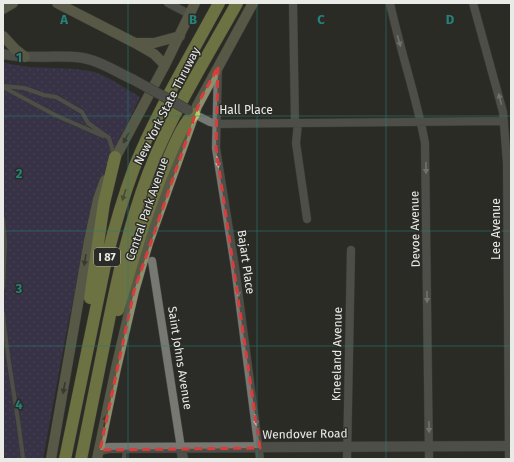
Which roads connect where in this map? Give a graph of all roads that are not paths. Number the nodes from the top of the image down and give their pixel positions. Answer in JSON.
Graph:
{"nodes":[{"id":1,"x":57,"y":3,"type":"edge"},
{"id":2,"x":168,"y":3,"type":"edge"},
{"id":3,"x":195,"y":3,"type":"edge"},
{"id":4,"x":220,"y":3,"type":"edge"},
{"id":5,"x":237,"y":3,"type":"edge"},
{"id":6,"x":252,"y":3,"type":"edge"},
{"id":7,"x":293,"y":3,"type":"edge"},
{"id":8,"x":390,"y":3,"type":"edge"},
{"id":9,"x":473,"y":3,"type":"edge"},
{"id":10,"x":189,"y":14,"type":"junction"},
{"id":11,"x":3,"y":36,"type":"edge"},
{"id":12,"x":180,"y":36,"type":"junction"},
{"id":13,"x":135,"y":43,"type":"junction"},
{"id":14,"x":3,"y":54,"type":"edge"},
{"id":15,"x":25,"y":56,"type":"junction"},
{"id":16,"x":165,"y":65,"type":"junction"},
{"id":17,"x":218,"y":67,"type":"junction"},
{"id":18,"x":3,"y":86,"type":"edge"},
{"id":19,"x":191,"y":112,"type":"junction"},
{"id":20,"x":504,"y":121,"type":"junction"},
{"id":21,"x":422,"y":122,"type":"junction"},
{"id":22,"x":296,"y":123,"type":"junction"},
{"id":23,"x":217,"y":124,"type":"junction"},
{"id":24,"x":109,"y":138,"type":"junction"},
{"id":25,"x":115,"y":157,"type":"junction"},
{"id":26,"x":3,"y":219,"type":"edge"},
{"id":27,"x":307,"y":219,"type":"dead end"},
{"id":28,"x":351,"y":250,"type":"dead end"},
{"id":29,"x":152,"y":261,"type":"dead end"},
{"id":30,"x":3,"y":288,"type":"edge"},
{"id":31,"x":3,"y":313,"type":"edge"},
{"id":32,"x":93,"y":396,"type":"junction"},
{"id":33,"x":77,"y":399,"type":"junction"},
{"id":34,"x":429,"y":446,"type":"junction"},
{"id":35,"x":510,"y":446,"type":"edge"},
{"id":36,"x":347,"y":447,"type":"junction"},
{"id":37,"x":125,"y":448,"type":"junction"},
{"id":38,"x":181,"y":448,"type":"junction"},
{"id":39,"x":260,"y":448,"type":"junction"},
{"id":40,"x":99,"y":454,"type":"edge"},
{"id":41,"x":23,"y":459,"type":"edge"},
{"id":42,"x":51,"y":459,"type":"edge"},
{"id":43,"x":65,"y":459,"type":"edge"},
{"id":44,"x":80,"y":459,"type":"edge"},
{"id":45,"x":124,"y":459,"type":"edge"},
{"id":46,"x":183,"y":459,"type":"edge"},
{"id":47,"x":260,"y":459,"type":"edge"},
{"id":48,"x":346,"y":459,"type":"edge"},
{"id":49,"x":429,"y":459,"type":"edge"},
{"id":50,"x":510,"y":459,"type":"edge"}],
"edges":[{"from":1,"to":13,"type":"main road"},
{"from":2,"to":10,"type":"street"},
{"from":3,"to":10,"type":"main road"},
{"from":4,"to":33,"type":"highway","name":"New York State Thruway","number":"I 87","one_way":true},
{"from":5,"to":32,"type":"highway","name":"New York State Thruway","number":"I 87"},
{"from":6,"to":17,"type":"main road","name":"Central Park Avenue"},
{"from":7,"to":22,"type":"street"},
{"from":8,"to":21,"type":"street","name":"Devoe Avenue","one_way":true},
{"from":20,"to":9,"type":"street","name":"Lee Avenue","one_way":true},
{"from":10,"to":12,"type":"main road"},
{"from":11,"to":15,"type":"main road"},
{"from":12,"to":13,"type":"main road"},
{"from":12,"to":16,"type":"main road"},
{"from":13,"to":16,"type":"main road"},
{"from":14,"to":15,"type":"street","name":"Hall Place"},
{"from":15,"to":19,"type":"street","name":"Hall Place","bridge":true},
{"from":16,"to":25,"type":"main road","one_way":true},
{"from":17,"to":19,"type":"main road","name":"Central Park Avenue"},
{"from":17,"to":23,"type":"street","name":"Bajart Place"},
{"from":18,"to":24,"type":"lane"},
{"from":18,"to":24,"type":"lane"},
{"from":19,"to":23,"type":"street","name":"Hall Place"},
{"from":19,"to":32,"type":"highway"},
{"from":40,"to":19,"type":"main road","name":"Central Park Avenue","one_way":true},
{"from":20,"to":21,"type":"street","name":"Hall Place"},
{"from":20,"to":35,"type":"street","name":"Lee Avenue"},
{"from":21,"to":22,"type":"street","name":"Hall Place"},
{"from":21,"to":34,"type":"street","name":"Devoe Avenue","one_way":true},
{"from":22,"to":23,"type":"street","name":"Hall Place"},
{"from":22,"to":27,"type":"street"},
{"from":23,"to":39,"type":"street","name":"Bajart Place","one_way":true},
{"from":24,"to":25,"type":"lane"},
{"from":25,"to":33,"type":"highway"},
{"from":25,"to":42,"type":"main road","one_way":true},
{"from":26,"to":30,"type":"lane"},
{"from":28,"to":36,"type":"street","name":"Kneeland Avenue"},
{"from":29,"to":38,"type":"street","name":"Saint Johns Avenue"},
{"from":31,"to":41,"type":"lane"},
{"from":32,"to":44,"type":"highway","name":"New York State Thruway","number":"I 87"},
{"from":33,"to":43,"type":"highway","name":"New York State Thruway","number":"I 87"},
{"from":34,"to":35,"type":"street","name":"Wendover Road"},
{"from":34,"to":36,"type":"street","name":"Wendover Road"},
{"from":34,"to":49,"type":"street","name":"Devoe Avenue"},
{"from":35,"to":50,"type":"street","name":"Lee Avenue"},
{"from":36,"to":39,"type":"street","name":"Wendover Road"},
{"from":36,"to":48,"type":"street","name":"Kneeland Avenue"},
{"from":37,"to":38,"type":"street","name":"Wendover Road"},
{"from":37,"to":40,"type":"street","name":"Wendover Road"},
{"from":37,"to":45,"type":"lane"},
{"from":38,"to":39,"type":"street","name":"Wendover Road"},
{"from":38,"to":46,"type":"street","name":"Saint Johns Avenue"},
{"from":39,"to":47,"type":"street","name":"Bajart Place"}]}
